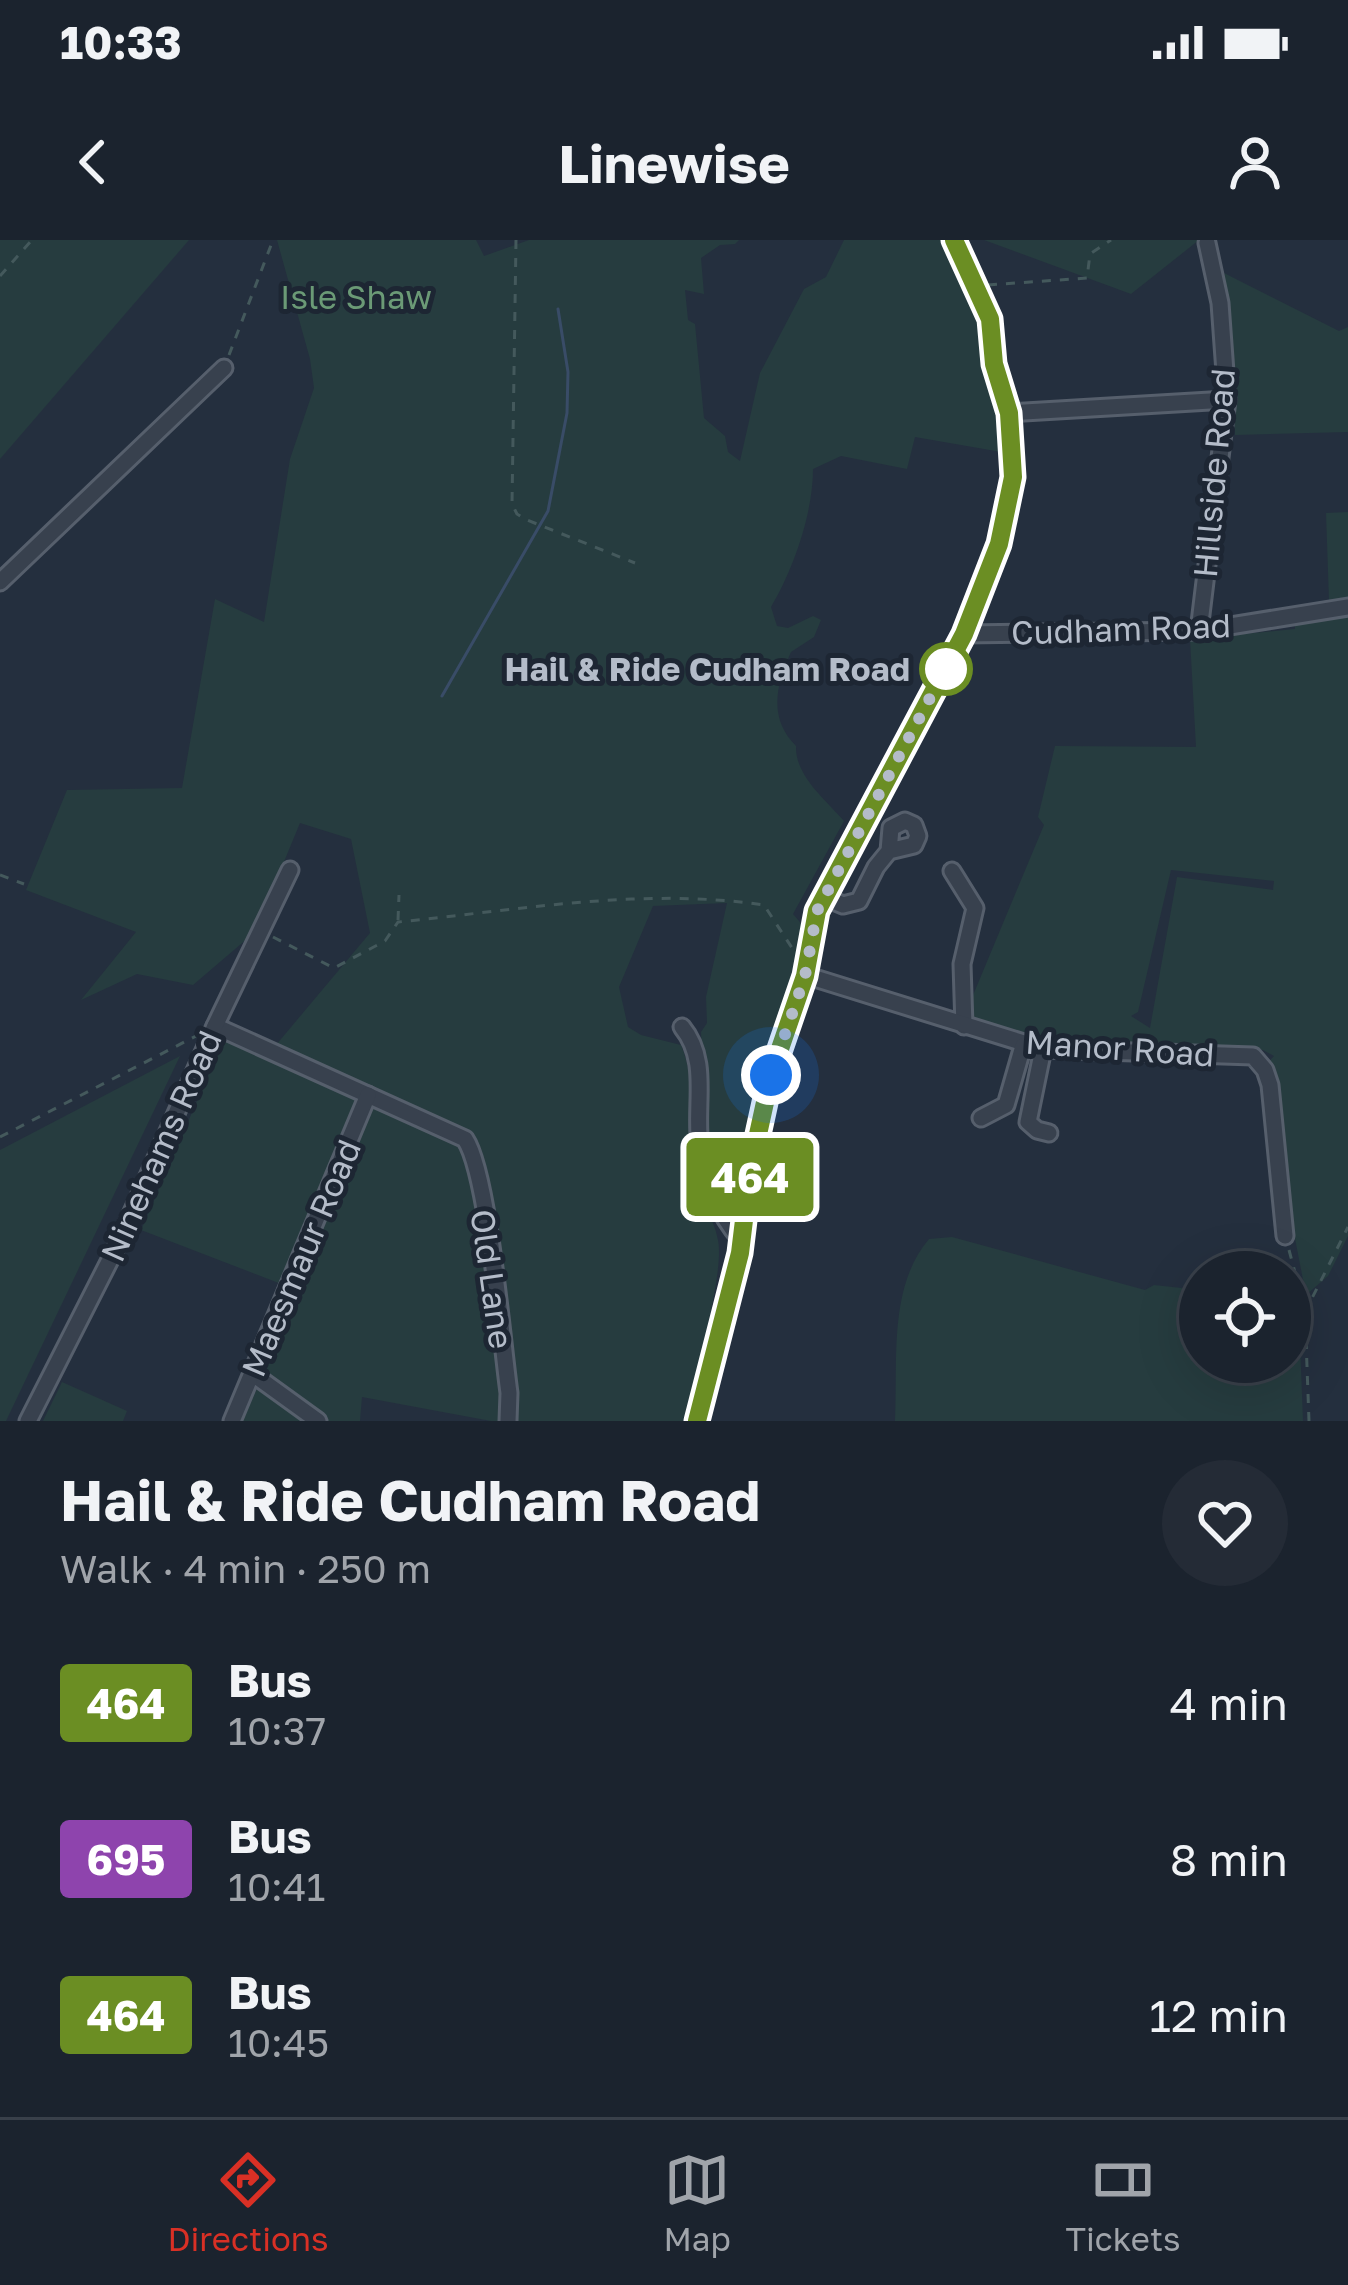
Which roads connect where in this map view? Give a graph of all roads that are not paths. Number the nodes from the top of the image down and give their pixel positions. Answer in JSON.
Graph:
{"nodes":[{"id":1,"x":954,"y":240,"type":"edge"},
{"id":2,"x":1208,"y":244,"type":"dead end"},
{"id":3,"x":224,"y":368,"type":"road end"},
{"id":4,"x":1227,"y":400,"type":"junction"},
{"id":5,"x":1009,"y":413,"type":"junction"},
{"id":6,"x":0,"y":582,"type":"edge"},
{"id":7,"x":1348,"y":607,"type":"edge"},
{"id":8,"x":1199,"y":631,"type":"junction"},
{"id":9,"x":964,"y":634,"type":"junction"},
{"id":10,"x":889,"y":850,"type":"dead end"},
{"id":11,"x":290,"y":870,"type":"dead end"},
{"id":12,"x":952,"y":871,"type":"dead end"},
{"id":13,"x":824,"y":897,"type":"junction"},
{"id":14,"x":805,"y":976,"type":"junction"},
{"id":15,"x":215,"y":1026,"type":"junction"},
{"id":16,"x":964,"y":1026,"type":"junction"},
{"id":17,"x":682,"y":1027,"type":"dead end"},
{"id":18,"x":1023,"y":1046,"type":"junction"},
{"id":19,"x":1042,"y":1049,"type":"junction"},
{"id":20,"x":368,"y":1095,"type":"junction"},
{"id":21,"x":981,"y":1118,"type":"dead end"},
{"id":22,"x":1049,"y":1133,"type":"dead end"},
{"id":23,"x":1285,"y":1236,"type":"road end"},
{"id":24,"x":741,"y":1240,"type":"junction"},
{"id":25,"x":254,"y":1374,"type":"junction"},
{"id":26,"x":28,"y":1421,"type":"edge"},
{"id":27,"x":232,"y":1421,"type":"edge"},
{"id":28,"x":318,"y":1421,"type":"edge"},
{"id":29,"x":508,"y":1421,"type":"edge"},
{"id":30,"x":697,"y":1421,"type":"edge"}],
"edges":[{"from":1,"to":5,"type":"street"},
{"from":2,"to":4,"type":"street","name":"Hillside Road"},
{"from":3,"to":6,"type":"street"},
{"from":4,"to":5,"type":"street"},
{"from":4,"to":8,"type":"street","name":"Hillside Road"},
{"from":5,"to":9,"type":"street"},
{"from":7,"to":8,"type":"street","name":"Cudham Road"},
{"from":8,"to":9,"type":"street","name":"Cudham Road"},
{"from":9,"to":13,"type":"street"},
{"from":10,"to":13,"type":"street"},
{"from":11,"to":15,"type":"street","name":"Ninehams Road"},
{"from":12,"to":16,"type":"street"},
{"from":13,"to":14,"type":"street"},
{"from":14,"to":16,"type":"street","name":"Manor Road"},
{"from":14,"to":24,"type":"street"},
{"from":15,"to":20,"type":"street"},
{"from":15,"to":26,"type":"street","name":"Ninehams Road"},
{"from":16,"to":18,"type":"street","name":"Manor Road"},
{"from":17,"to":24,"type":"street"},
{"from":18,"to":19,"type":"street","name":"Manor Road"},
{"from":18,"to":21,"type":"street"},
{"from":19,"to":22,"type":"street"},
{"from":19,"to":23,"type":"street","name":"Manor Road"},
{"from":20,"to":25,"type":"street","name":"Maesmaur Road"},
{"from":20,"to":29,"type":"street","name":"Old Lane"},
{"from":24,"to":30,"type":"street"},
{"from":25,"to":27,"type":"street","name":"Maesmaur Road"},
{"from":25,"to":28,"type":"street"}]}
